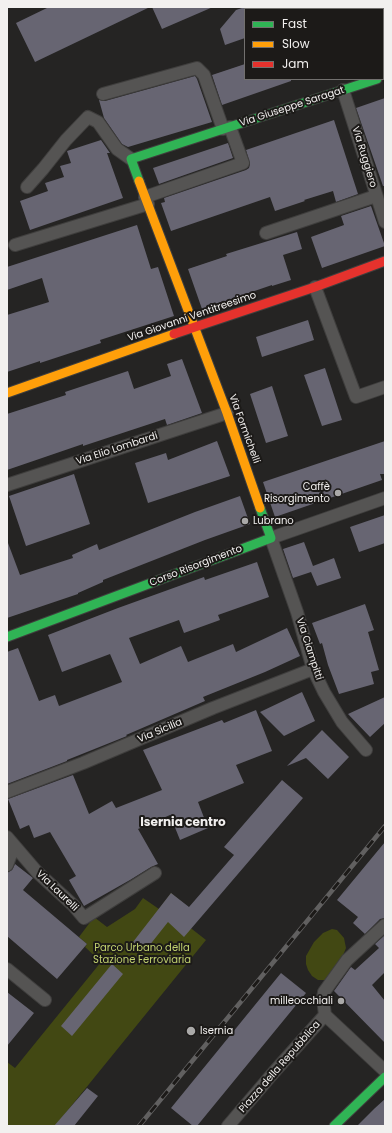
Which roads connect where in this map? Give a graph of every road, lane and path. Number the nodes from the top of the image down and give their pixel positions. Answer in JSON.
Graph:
{"nodes":[{"id":1,"x":374,"y":80,"type":"edge"},
{"id":2,"x":343,"y":90,"type":"junction"},
{"id":3,"x":103,"y":94,"type":"dead end"},
{"id":4,"x":227,"y":128,"type":"junction"},
{"id":5,"x":131,"y":158,"type":"junction"},
{"id":6,"x":27,"y":187,"type":"dead end"},
{"id":7,"x":376,"y":196,"type":"junction"},
{"id":8,"x":146,"y":200,"type":"junction"},
{"id":9,"x":385,"y":222,"type":"edge"},
{"id":10,"x":266,"y":233,"type":"dead end"},
{"id":11,"x":15,"y":245,"type":"dead end"},
{"id":12,"x":385,"y":261,"type":"edge"},
{"id":13,"x":315,"y":287,"type":"junction"},
{"id":14,"x":194,"y":327,"type":"junction"},
{"id":15,"x":385,"y":387,"type":"edge"},
{"id":16,"x":7,"y":393,"type":"edge"},
{"id":17,"x":227,"y":413,"type":"junction"},
{"id":18,"x":7,"y":485,"type":"edge"},
{"id":19,"x":385,"y":498,"type":"edge"},
{"id":20,"x":271,"y":538,"type":"junction"},
{"id":21,"x":7,"y":637,"type":"edge"},
{"id":22,"x":314,"y":669,"type":"junction"},
{"id":23,"x":366,"y":750,"type":"dead end"},
{"id":24,"x":7,"y":792,"type":"edge"},
{"id":25,"x":11,"y":842,"type":"edge"},
{"id":26,"x":7,"y":865,"type":"edge"},
{"id":27,"x":155,"y":873,"type":"dead end"},
{"id":28,"x":385,"y":925,"type":"edge"},
{"id":29,"x":7,"y":969,"type":"edge"},
{"id":30,"x":45,"y":1000,"type":"dead end"},
{"id":31,"x":325,"y":1015,"type":"junction"},
{"id":32,"x":385,"y":1071,"type":"edge"},
{"id":33,"x":385,"y":1077,"type":"edge"},
{"id":34,"x":228,"y":1126,"type":"edge"},
{"id":35,"x":334,"y":1126,"type":"edge"}],
"edges":[{"from":1,"to":2,"type":"street","name":"Via Giuseppe Saragat"},
{"from":2,"to":4,"type":"street","name":"Via Giuseppe Saragat"},
{"from":2,"to":7,"type":"street","name":"Via Ruggiero"},
{"from":3,"to":4,"type":"street","name":"Via Giuseppe Saragat"},
{"from":4,"to":5,"type":"street","name":"Via Giuseppe Saragat"},
{"from":4,"to":8,"type":"street","name":"Via Giuseppe Saragat"},
{"from":5,"to":6,"type":"street"},
{"from":5,"to":8,"type":"street"},
{"from":7,"to":9,"type":"street","name":"Via Ruggiero"},
{"from":7,"to":10,"type":"street"},
{"from":8,"to":11,"type":"street","name":"Via Giuseppe Saragat"},
{"from":8,"to":14,"type":"street"},
{"from":12,"to":13,"type":"street","name":"Via Giovanni Ventitreesimo"},
{"from":13,"to":14,"type":"street","name":"Via Giovanni Ventitreesimo"},
{"from":13,"to":15,"type":"street"},
{"from":14,"to":16,"type":"street","name":"Via Giovanni Ventitreesimo"},
{"from":14,"to":17,"type":"street","name":"Via Formichelli"},
{"from":17,"to":18,"type":"street","name":"Via Elio Lombardi"},
{"from":17,"to":20,"type":"street","name":"Via Formichelli"},
{"from":19,"to":20,"type":"street","name":"Corso Risorgimento"},
{"from":20,"to":21,"type":"street","name":"Corso Risorgimento"},
{"from":20,"to":22,"type":"street","name":"Via Ciampitti"},
{"from":22,"to":23,"type":"street","name":"Via Ciampitti"},
{"from":22,"to":24,"type":"street","name":"Via Sicilia"},
{"from":25,"to":26,"type":"street"},
{"from":25,"to":27,"type":"street","name":"Via Laurelli"},
{"from":28,"to":31,"type":"street"},
{"from":29,"to":30,"type":"street"},
{"from":31,"to":32,"type":"street","name":"Piazza della Repubblica"},
{"from":31,"to":34,"type":"street","name":"Piazza della Repubblica"},
{"from":33,"to":35,"type":"street"}]}
